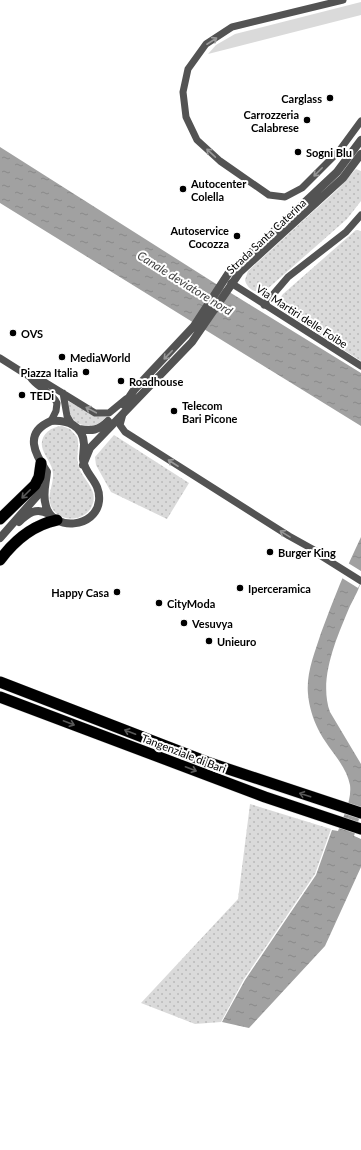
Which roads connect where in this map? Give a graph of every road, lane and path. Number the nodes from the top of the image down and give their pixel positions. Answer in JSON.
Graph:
{"nodes":[{"id":1,"x":343,"y":0,"type":"edge"},
{"id":2,"x":361,"y":121,"type":"edge"},
{"id":3,"x":361,"y":140,"type":"edge"},
{"id":4,"x":361,"y":154,"type":"edge"},
{"id":5,"x":361,"y":215,"type":"edge"},
{"id":6,"x":230,"y":285,"type":"junction"},
{"id":7,"x":264,"y":305,"type":"junction"},
{"id":8,"x":198,"y":328,"type":"junction"},
{"id":9,"x":0,"y":358,"type":"edge"},
{"id":10,"x":361,"y":366,"type":"edge"},
{"id":11,"x":30,"y":376,"type":"junction"},
{"id":12,"x":134,"y":390,"type":"junction"},
{"id":13,"x":63,"y":393,"type":"junction"},
{"id":14,"x":125,"y":410,"type":"junction"},
{"id":15,"x":51,"y":421,"type":"junction"},
{"id":16,"x":71,"y":423,"type":"junction"},
{"id":17,"x":79,"y":429,"type":"junction"},
{"id":18,"x":41,"y":463,"type":"junction"},
{"id":19,"x":83,"y":465,"type":"junction"},
{"id":20,"x":44,"y":488,"type":"junction"},
{"id":21,"x":53,"y":517,"type":"junction"},
{"id":22,"x":0,"y":519,"type":"edge"},
{"id":23,"x":0,"y":538,"type":"edge"},
{"id":24,"x":0,"y":544,"type":"edge"},
{"id":25,"x":0,"y":560,"type":"edge"},
{"id":26,"x":361,"y":581,"type":"edge"},
{"id":27,"x":0,"y":674,"type":"edge"},
{"id":28,"x":0,"y":682,"type":"edge"},
{"id":29,"x":32,"y":694,"type":"junction"},
{"id":30,"x":0,"y":697,"type":"edge"},
{"id":31,"x":0,"y":704,"type":"edge"},
{"id":32,"x":33,"y":710,"type":"junction"},
{"id":33,"x":361,"y":814,"type":"edge"},
{"id":34,"x":361,"y":829,"type":"edge"}],
"edges":[{"from":2,"to":1,"type":"street","one_way":true},
{"from":3,"to":8,"type":"street","name":"Strada Santa Caterina"},
{"from":4,"to":6,"type":"street","name":"Strada Santa Caterina"},
{"from":5,"to":7,"type":"street"},
{"from":6,"to":7,"type":"street","name":"Via Martiri delle Foibe"},
{"from":6,"to":8,"type":"street","name":"Strada Santa Caterina"},
{"from":7,"to":10,"type":"street","name":"Via Martiri delle Foibe"},
{"from":8,"to":12,"type":"street","name":"Strada Santa Caterina","one_way":true},
{"from":8,"to":14,"type":"street","name":"Strada Santa Caterina"},
{"from":9,"to":11,"type":"street"},
{"from":11,"to":13,"type":"street"},
{"from":11,"to":15,"type":"street"},
{"from":12,"to":13,"type":"street","one_way":true},
{"from":12,"to":17,"type":"street","name":"Strada Santa Caterina"},
{"from":13,"to":16,"type":"street"},
{"from":14,"to":19,"type":"street","name":"Strada Santa Caterina"},
{"from":26,"to":14,"type":"street","one_way":true},
{"from":15,"to":16,"type":"street"},
{"from":15,"to":18,"type":"street"},
{"from":16,"to":17,"type":"street"},
{"from":17,"to":19,"type":"street"},
{"from":18,"to":20,"type":"street"},
{"from":18,"to":22,"type":"highway","one_way":true},
{"from":19,"to":21,"type":"street"},
{"from":20,"to":21,"type":"street"},
{"from":20,"to":23,"type":"street"},
{"from":21,"to":24,"type":"street"},
{"from":21,"to":25,"type":"highway"},
{"from":27,"to":29,"type":"highway"},
{"from":28,"to":29,"type":"highway","name":"Tangenziale di Bari"},
{"from":33,"to":29,"type":"highway","name":"Tangenziale di Bari","one_way":true},
{"from":30,"to":32,"type":"highway","name":"Tangenziale di Bari"},
{"from":31,"to":32,"type":"highway"},
{"from":32,"to":34,"type":"highway","name":"Tangenziale di Bari","one_way":true}]}
